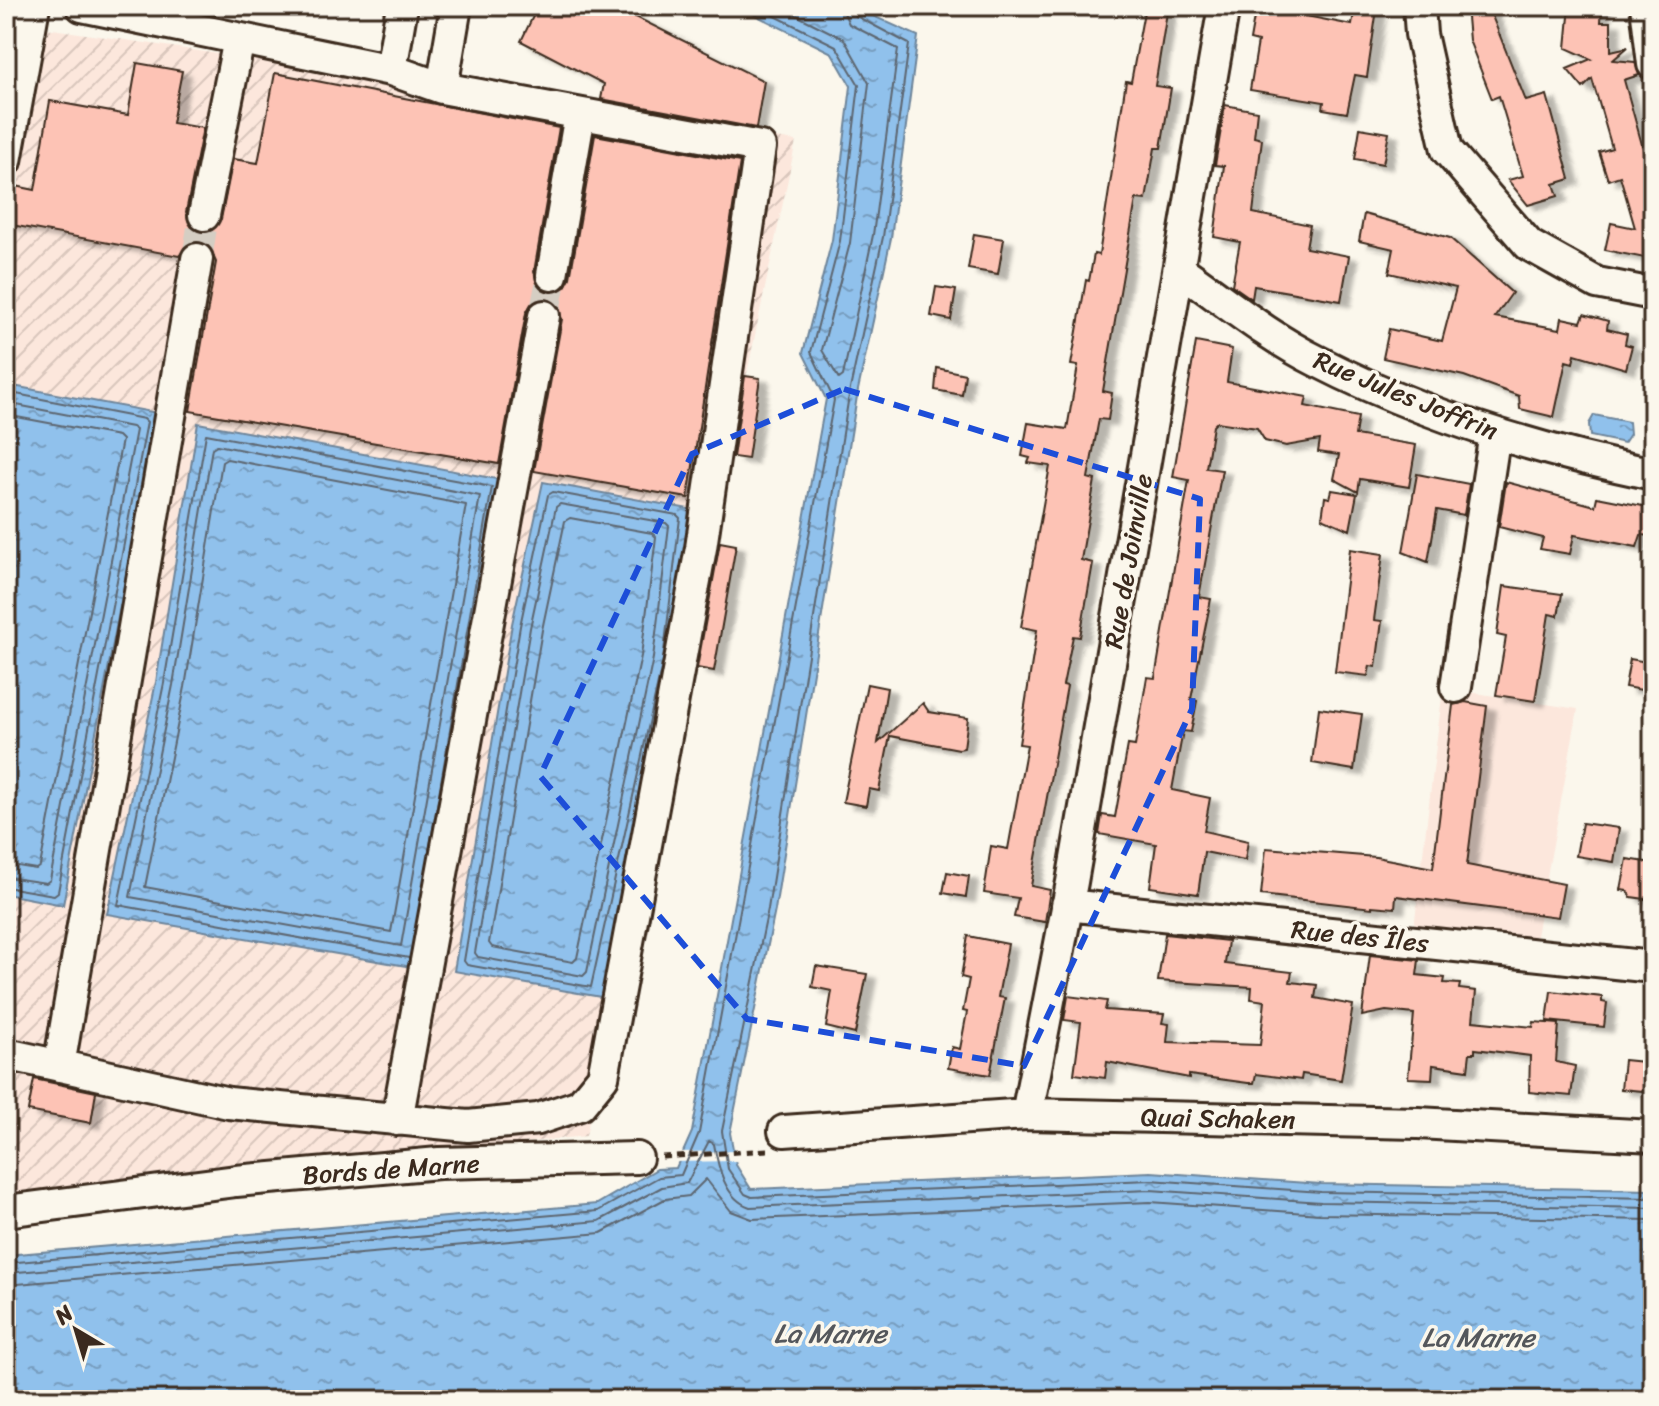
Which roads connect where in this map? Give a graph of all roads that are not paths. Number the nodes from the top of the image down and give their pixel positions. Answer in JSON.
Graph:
{"nodes":[{"id":1,"x":34,"y":6,"type":"edge"},
{"id":2,"x":402,"y":6,"type":"edge"},
{"id":3,"x":456,"y":6,"type":"edge"},
{"id":4,"x":1224,"y":6,"type":"edge"},
{"id":5,"x":1419,"y":6,"type":"edge"},
{"id":6,"x":1646,"y":6,"type":"edge"},
{"id":7,"x":99,"y":8,"type":"edge"},
{"id":8,"x":239,"y":39,"type":"junction"},
{"id":9,"x":1653,"y":64,"type":"edge"},
{"id":10,"x":391,"y":70,"type":"junction"},
{"id":11,"x":442,"y":88,"type":"junction"},
{"id":12,"x":580,"y":114,"type":"junction"},
{"id":13,"x":6,"y":161,"type":"edge"},
{"id":14,"x":204,"y":215,"type":"tunnel mouth"},
{"id":15,"x":197,"y":259,"type":"tunnel mouth"},
{"id":16,"x":1179,"y":269,"type":"junction"},
{"id":17,"x":552,"y":275,"type":"tunnel mouth"},
{"id":18,"x":1653,"y":294,"type":"edge"},
{"id":19,"x":544,"y":316,"type":"tunnel mouth"},
{"id":20,"x":1495,"y":433,"type":"junction"},
{"id":21,"x":1653,"y":474,"type":"edge"},
{"id":22,"x":1456,"y":687,"type":"dead end"},
{"id":23,"x":1067,"y":905,"type":"junction"},
{"id":24,"x":1653,"y":967,"type":"edge"},
{"id":25,"x":6,"y":1054,"type":"edge"},
{"id":26,"x":59,"y":1066,"type":"junction"},
{"id":27,"x":1027,"y":1114,"type":"junction"},
{"id":28,"x":397,"y":1120,"type":"junction"},
{"id":29,"x":1653,"y":1136,"type":"edge"},
{"id":30,"x":780,"y":1140,"type":"road end"},
{"id":31,"x":637,"y":1158,"type":"road end"},
{"id":32,"x":6,"y":1211,"type":"edge"}],
"edges":[{"from":1,"to":13,"type":"street"},
{"from":2,"to":10,"type":"street"},
{"from":3,"to":11,"type":"street"},
{"from":4,"to":16,"type":"street","name":"Rue de Joinville"},
{"from":5,"to":18,"type":"street"},
{"from":6,"to":9,"type":"street"},
{"from":7,"to":8,"type":"street"},
{"from":8,"to":10,"type":"street"},
{"from":8,"to":14,"type":"street"},
{"from":10,"to":11,"type":"street"},
{"from":11,"to":12,"type":"street"},
{"from":12,"to":17,"type":"street"},
{"from":12,"to":28,"type":"street"},
{"from":15,"to":26,"type":"street"},
{"from":16,"to":20,"type":"street","name":"Rue Jules Joffrin"},
{"from":16,"to":23,"type":"street","name":"Rue de Joinville"},
{"from":19,"to":28,"type":"street"},
{"from":20,"to":21,"type":"street","name":"Rue Jules Joffrin"},
{"from":20,"to":22,"type":"street"},
{"from":23,"to":24,"type":"street","name":"Rue des Îles"},
{"from":23,"to":27,"type":"street","name":"Rue de Joinville"},
{"from":25,"to":26,"type":"street"},
{"from":26,"to":28,"type":"street"},
{"from":27,"to":29,"type":"street","name":"Quai Schaken"},
{"from":27,"to":30,"type":"street","name":"Quai Schaken"},
{"from":31,"to":32,"type":"street","name":"Bords de Marne"}]}
